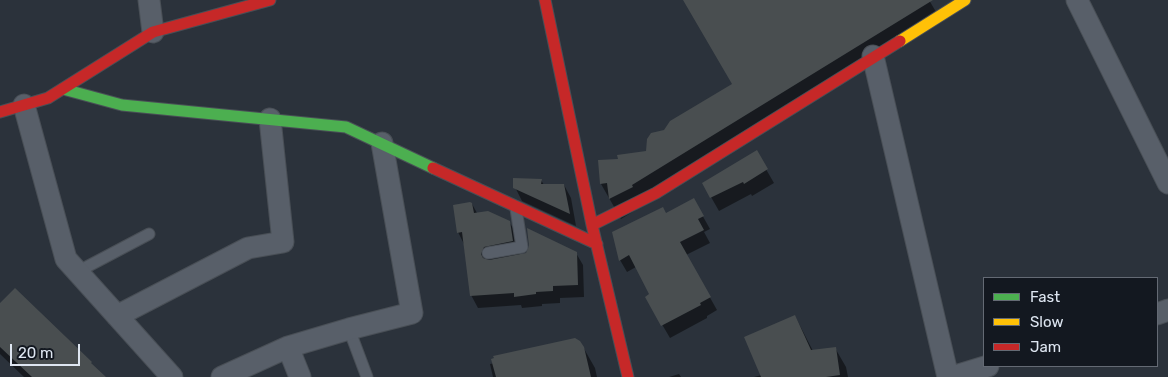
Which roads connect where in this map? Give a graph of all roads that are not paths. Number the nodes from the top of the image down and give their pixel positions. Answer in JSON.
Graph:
{"nodes":[{"id":1,"x":149,"y":0,"type":"edge"},
{"id":2,"x":270,"y":0,"type":"edge"},
{"id":3,"x":545,"y":0,"type":"edge"},
{"id":4,"x":965,"y":0,"type":"edge"},
{"id":5,"x":1077,"y":0,"type":"edge"},
{"id":6,"x":154,"y":32,"type":"junction"},
{"id":7,"x":874,"y":56,"type":"junction"},
{"id":8,"x":63,"y":90,"type":"junction"},
{"id":9,"x":24,"y":105,"type":"junction"},
{"id":10,"x":0,"y":112,"type":"edge"},
{"id":11,"x":270,"y":119,"type":"junction"},
{"id":12,"x":382,"y":143,"type":"junction"},
{"id":13,"x":1168,"y":183,"type":"edge"},
{"id":14,"x":516,"y":206,"type":"junction"},
{"id":15,"x":592,"y":225,"type":"junction"},
{"id":16,"x":149,"y":234,"type":"dead end"},
{"id":17,"x":597,"y":244,"type":"junction"},
{"id":18,"x":488,"y":253,"type":"dead end"},
{"id":19,"x":77,"y":272,"type":"junction"},
{"id":20,"x":117,"y":316,"type":"junction"},
{"id":21,"x":349,"y":329,"type":"junction"},
{"id":22,"x":288,"y":347,"type":"junction"},
{"id":23,"x":985,"y":367,"type":"edge"},
{"id":24,"x":172,"y":377,"type":"edge"},
{"id":25,"x":222,"y":377,"type":"edge"},
{"id":26,"x":300,"y":377,"type":"edge"},
{"id":27,"x":367,"y":377,"type":"edge"},
{"id":28,"x":628,"y":377,"type":"edge"},
{"id":29,"x":950,"y":377,"type":"edge"}],
"edges":[{"from":1,"to":6,"type":"street"},
{"from":2,"to":6,"type":"street"},
{"from":3,"to":15,"type":"street"},
{"from":4,"to":7,"type":"street"},
{"from":5,"to":13,"type":"street"},
{"from":6,"to":8,"type":"street"},
{"from":7,"to":15,"type":"street"},
{"from":7,"to":29,"type":"street"},
{"from":8,"to":9,"type":"street"},
{"from":8,"to":11,"type":"street"},
{"from":9,"to":10,"type":"street"},
{"from":9,"to":19,"type":"street"},
{"from":11,"to":12,"type":"street"},
{"from":11,"to":20,"type":"street"},
{"from":12,"to":14,"type":"street"},
{"from":12,"to":21,"type":"street"},
{"from":14,"to":17,"type":"street"},
{"from":14,"to":18,"type":"lane"},
{"from":15,"to":17,"type":"street"},
{"from":16,"to":19,"type":"lane"},
{"from":17,"to":28,"type":"street"},
{"from":19,"to":20,"type":"street"},
{"from":20,"to":24,"type":"street"},
{"from":21,"to":22,"type":"street"},
{"from":21,"to":27,"type":"lane"},
{"from":22,"to":25,"type":"street"},
{"from":22,"to":26,"type":"street"},
{"from":23,"to":29,"type":"street"}]}
